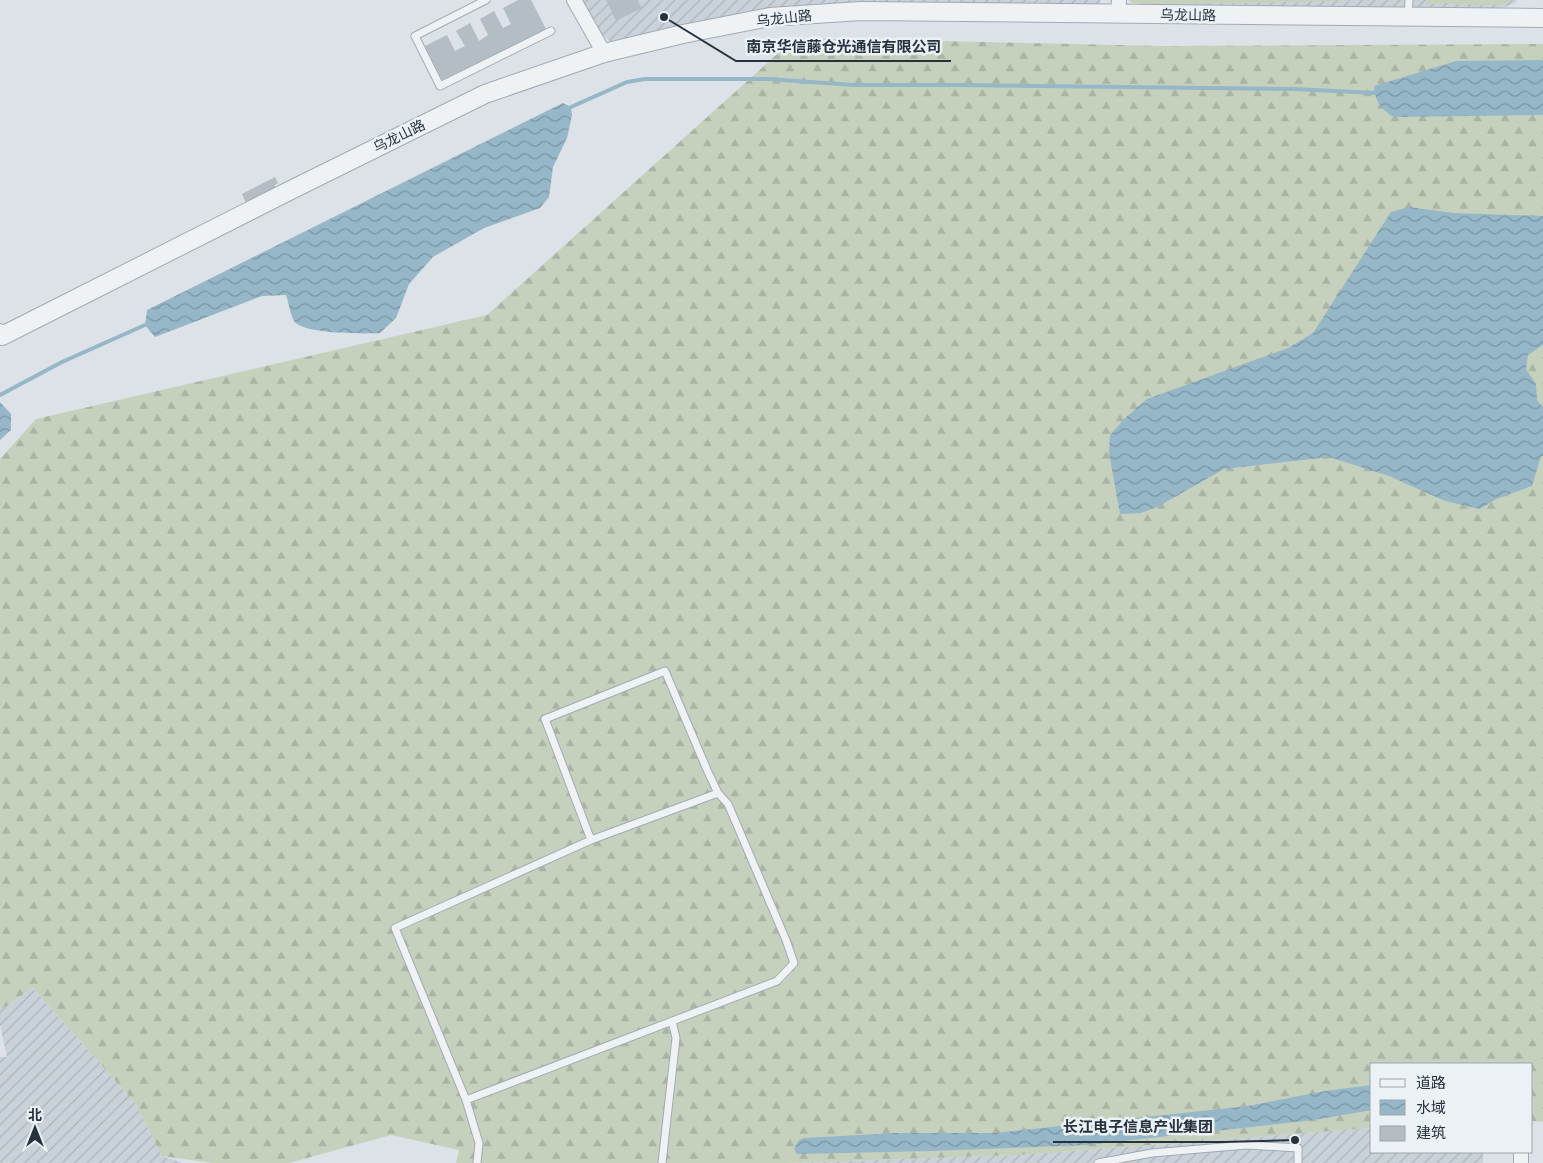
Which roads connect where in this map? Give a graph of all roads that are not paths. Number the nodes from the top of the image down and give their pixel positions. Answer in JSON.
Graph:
{"nodes":[{"id":1,"x":486,"y":0,"type":"edge"},
{"id":2,"x":574,"y":0,"type":"edge"},
{"id":3,"x":1118,"y":7,"type":"edge"},
{"id":4,"x":1409,"y":9,"type":"edge"},
{"id":5,"x":1543,"y":18,"type":"edge"},
{"id":6,"x":551,"y":31,"type":"dead end"},
{"id":7,"x":604,"y":53,"type":"junction"},
{"id":8,"x":1,"y":334,"type":"edge"},
{"id":9,"x":718,"y":793,"type":"junction"},
{"id":10,"x":591,"y":840,"type":"junction"},
{"id":11,"x":672,"y":1021,"type":"junction"},
{"id":12,"x":466,"y":1100,"type":"junction"},
{"id":13,"x":477,"y":1163,"type":"edge"},
{"id":14,"x":662,"y":1163,"type":"edge"},
{"id":15,"x":1098,"y":1163,"type":"edge"},
{"id":16,"x":1298,"y":1163,"type":"edge"}],
"edges":[{"from":1,"to":6,"type":"lane"},
{"from":2,"to":7,"type":"street"},
{"from":3,"to":4,"type":"street","name":"乌龙山路"},
{"from":3,"to":7,"type":"street","name":"乌龙山路"},
{"from":4,"to":5,"type":"street","name":"乌龙山路"},
{"from":7,"to":8,"type":"street","name":"乌龙山路"},
{"from":9,"to":10,"type":"lane"},
{"from":9,"to":10,"type":"lane"},
{"from":9,"to":11,"type":"lane"},
{"from":10,"to":12,"type":"lane"},
{"from":11,"to":12,"type":"lane"},
{"from":11,"to":14,"type":"lane"},
{"from":12,"to":13,"type":"lane"},
{"from":15,"to":16,"type":"lane"}]}
